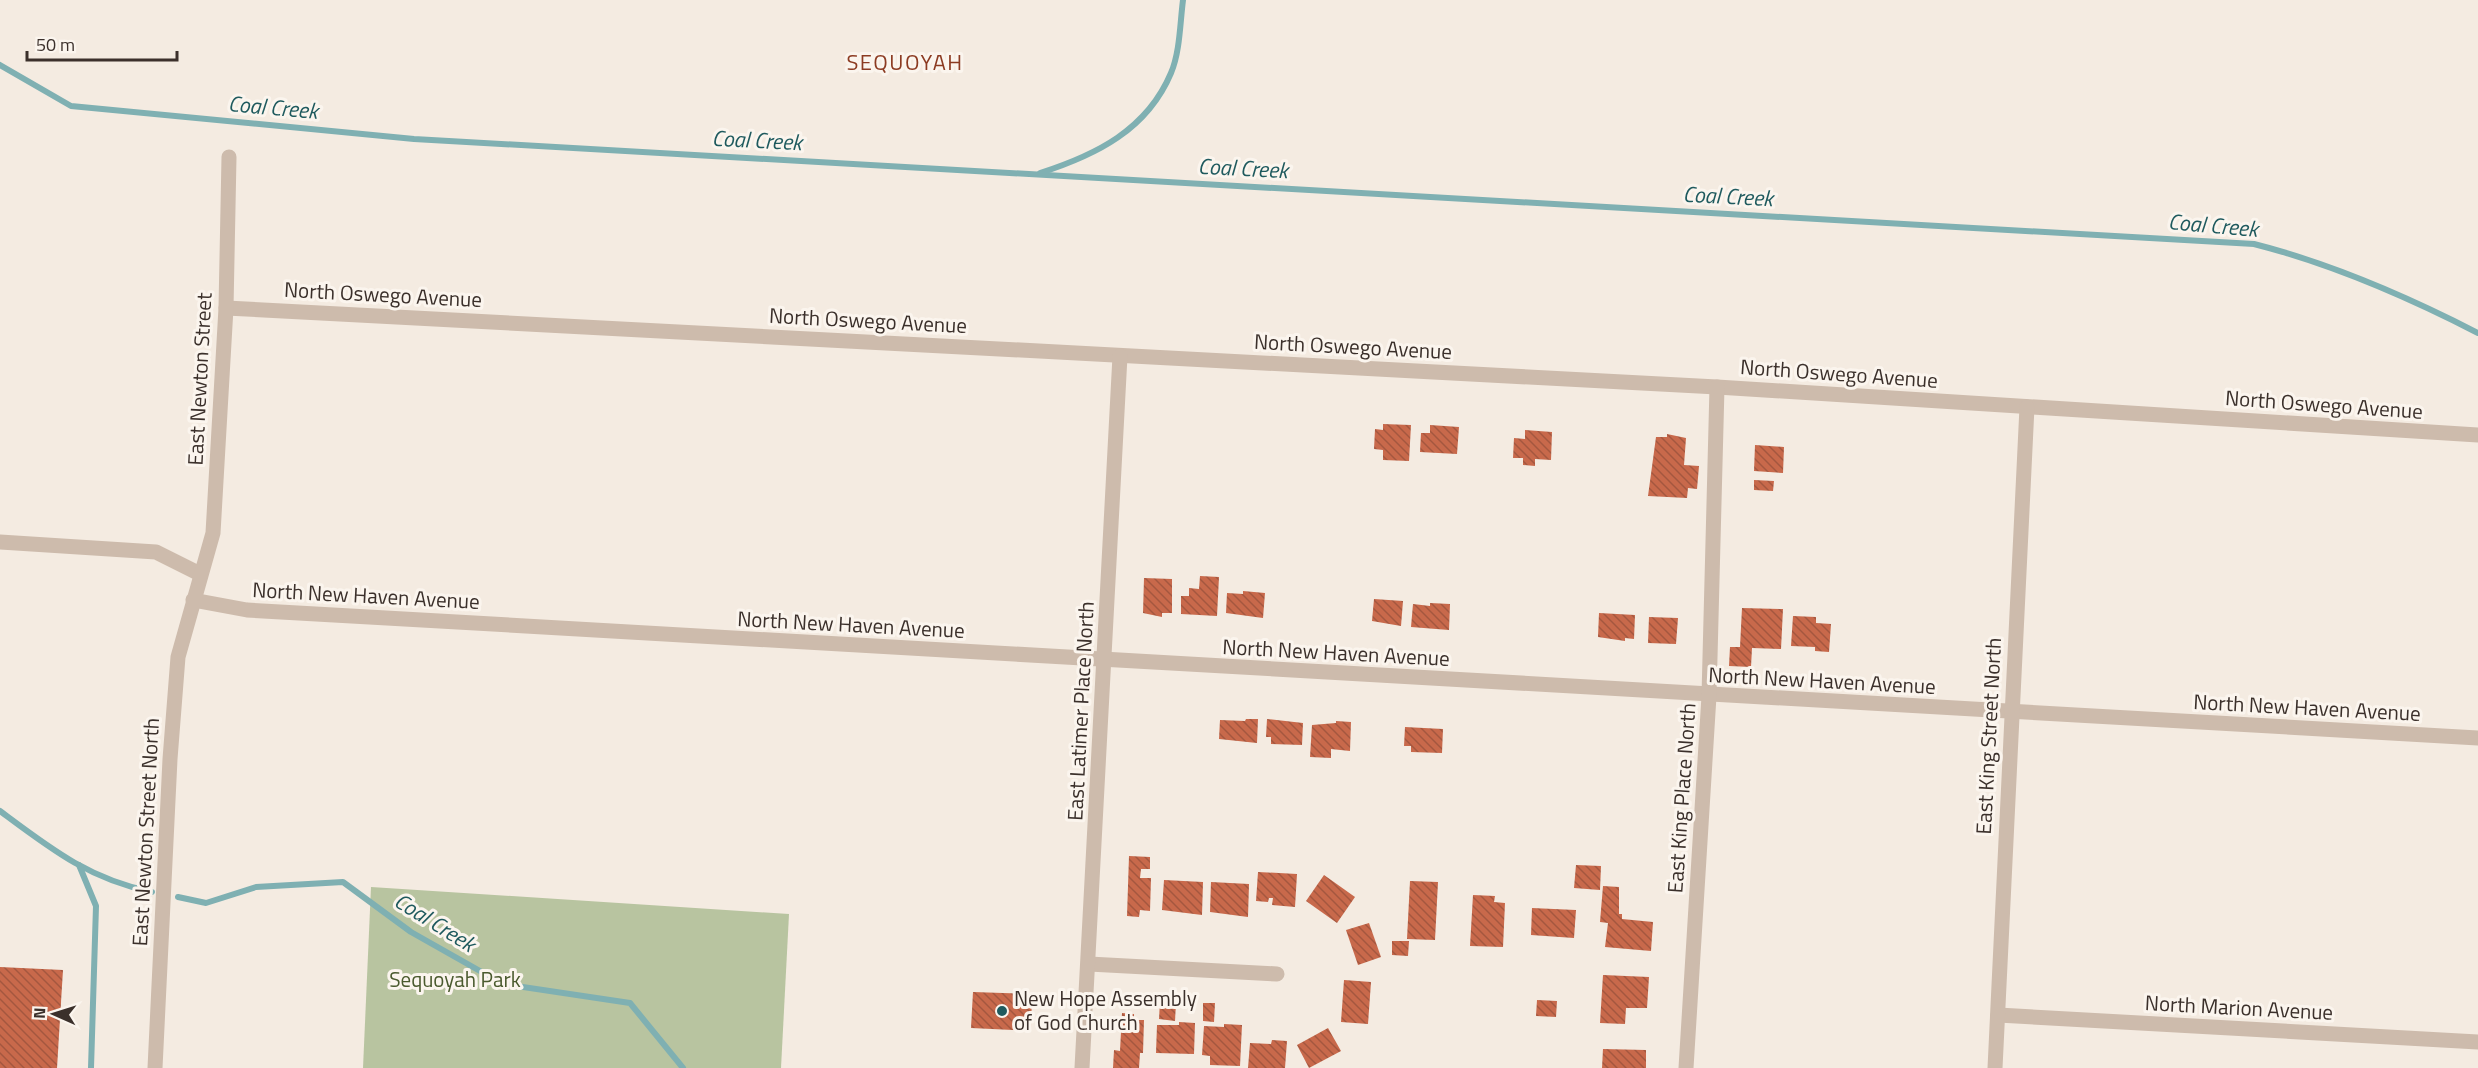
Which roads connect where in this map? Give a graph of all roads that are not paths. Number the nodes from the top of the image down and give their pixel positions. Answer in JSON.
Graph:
{"nodes":[{"id":1,"x":229,"y":157,"type":"dead end"},
{"id":2,"x":226,"y":308,"type":"junction"},
{"id":3,"x":1120,"y":356,"type":"junction"},
{"id":4,"x":1717,"y":387,"type":"junction"},
{"id":5,"x":2026,"y":407,"type":"junction"},
{"id":6,"x":2478,"y":435,"type":"edge"},
{"id":7,"x":0,"y":542,"type":"edge"},
{"id":8,"x":200,"y":573,"type":"junction"},
{"id":9,"x":193,"y":600,"type":"junction"},
{"id":10,"x":1104,"y":661,"type":"junction"},
{"id":11,"x":1709,"y":696,"type":"junction"},
{"id":12,"x":2011,"y":713,"type":"junction"},
{"id":13,"x":2478,"y":738,"type":"edge"},
{"id":14,"x":1089,"y":964,"type":"junction"},
{"id":15,"x":1277,"y":974,"type":"dead end"},
{"id":16,"x":1998,"y":1015,"type":"junction"},
{"id":17,"x":2478,"y":1042,"type":"edge"},
{"id":18,"x":155,"y":1068,"type":"edge"},
{"id":19,"x":1082,"y":1068,"type":"edge"},
{"id":20,"x":1686,"y":1068,"type":"edge"},
{"id":21,"x":1995,"y":1068,"type":"edge"}],
"edges":[{"from":1,"to":2,"type":"street","name":"East Newton Street"},
{"from":2,"to":3,"type":"street","name":"North Oswego Avenue"},
{"from":2,"to":8,"type":"street","name":"East Newton Street"},
{"from":3,"to":4,"type":"street","name":"North Oswego Avenue"},
{"from":3,"to":10,"type":"street","name":"East Latimer Place North"},
{"from":4,"to":5,"type":"street","name":"North Oswego Avenue"},
{"from":4,"to":11,"type":"street","name":"East King Place North"},
{"from":5,"to":6,"type":"street","name":"North Oswego Avenue"},
{"from":5,"to":12,"type":"street","name":"East King Street North"},
{"from":7,"to":8,"type":"street"},
{"from":8,"to":9,"type":"street","name":"East Newton Street"},
{"from":9,"to":10,"type":"street","name":"North New Haven Avenue"},
{"from":9,"to":18,"type":"street","name":"East Newton Street North"},
{"from":10,"to":11,"type":"street","name":"North New Haven Avenue"},
{"from":10,"to":14,"type":"street","name":"East Latimer Place North"},
{"from":11,"to":12,"type":"street","name":"North New Haven Avenue"},
{"from":11,"to":20,"type":"street","name":"East King Place North"},
{"from":12,"to":13,"type":"street","name":"North New Haven Avenue"},
{"from":12,"to":16,"type":"street","name":"East King Street North"},
{"from":14,"to":15,"type":"street"},
{"from":14,"to":19,"type":"street","name":"East Latimer Place North"},
{"from":16,"to":17,"type":"street","name":"North Marion Avenue"},
{"from":16,"to":21,"type":"street","name":"East King Street North"}]}
